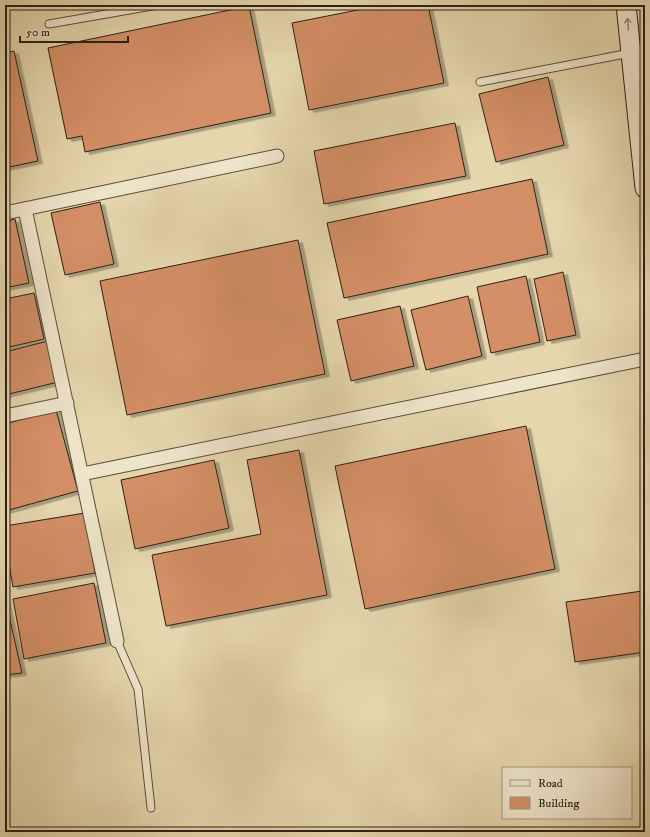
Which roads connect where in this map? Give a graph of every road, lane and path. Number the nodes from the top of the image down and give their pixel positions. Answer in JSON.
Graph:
{"nodes":[{"id":1,"x":158,"y":5,"type":"edge"},
{"id":2,"x":626,"y":5,"type":"edge"},
{"id":3,"x":49,"y":24,"type":"dead end"},
{"id":4,"x":630,"y":53,"type":"junction"},
{"id":5,"x":480,"y":82,"type":"dead end"},
{"id":6,"x":277,"y":156,"type":"dead end"},
{"id":7,"x":645,"y":188,"type":"edge"},
{"id":8,"x":25,"y":209,"type":"junction"},
{"id":9,"x":5,"y":213,"type":"edge"},
{"id":10,"x":645,"y":359,"type":"edge"},
{"id":11,"x":67,"y":403,"type":"junction"},
{"id":12,"x":5,"y":416,"type":"edge"},
{"id":13,"x":82,"y":474,"type":"junction"},
{"id":14,"x":117,"y":642,"type":"joint"},
{"id":15,"x":151,"y":808,"type":"dead end"}],
"edges":[{"from":1,"to":3,"type":"lane"},
{"from":4,"to":2,"type":"main road","one_way":true},
{"from":4,"to":5,"type":"lane"},
{"from":4,"to":7,"type":"main road"},
{"from":6,"to":8,"type":"street"},
{"from":8,"to":9,"type":"street"},
{"from":8,"to":11,"type":"street"},
{"from":10,"to":13,"type":"street"},
{"from":11,"to":12,"type":"street"},
{"from":11,"to":13,"type":"street"},
{"from":13,"to":14,"type":"street"},
{"from":14,"to":15,"type":"lane"}]}
